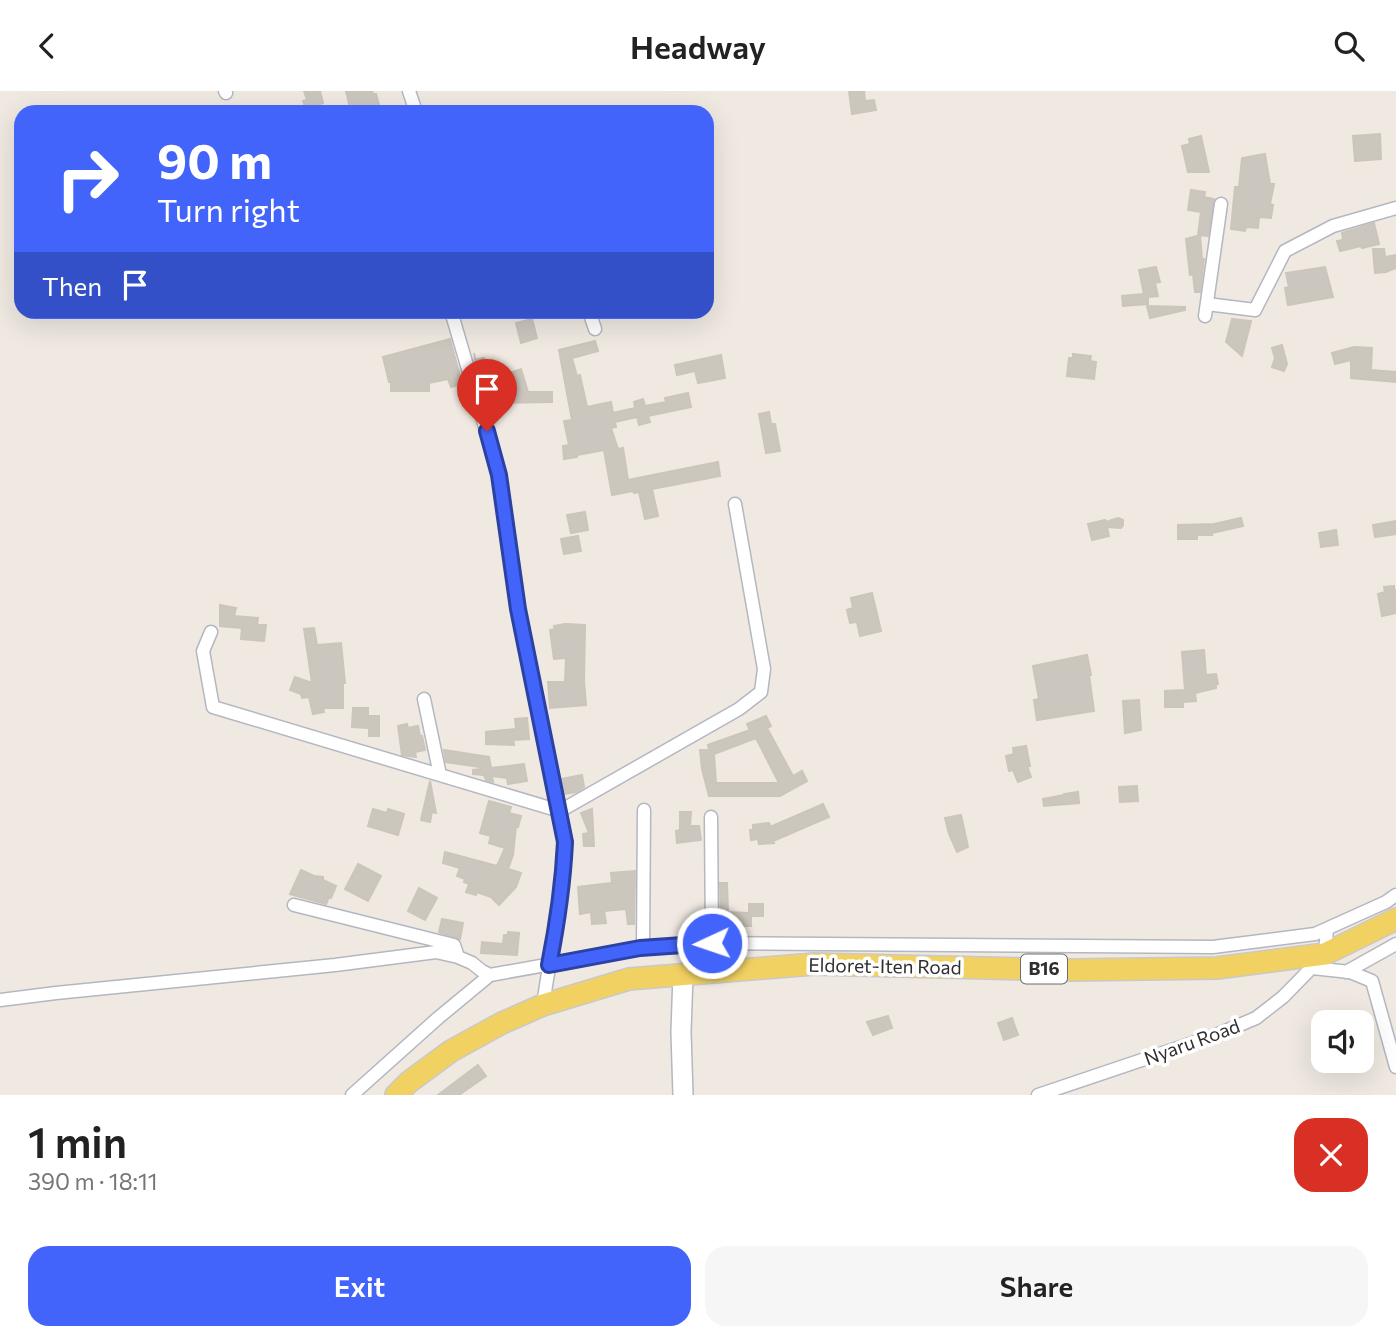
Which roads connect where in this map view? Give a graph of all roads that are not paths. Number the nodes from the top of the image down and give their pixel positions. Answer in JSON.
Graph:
{"nodes":[{"id":1,"x":1221,"y":204,"type":"dead end"},
{"id":2,"x":1396,"y":208,"type":"edge"},
{"id":3,"x":454,"y":319,"type":"edge"},
{"id":4,"x":592,"y":319,"type":"edge"},
{"id":5,"x":595,"y":329,"type":"dead end"},
{"id":6,"x":735,"y":504,"type":"dead end"},
{"id":7,"x":211,"y":632,"type":"dead end"},
{"id":8,"x":424,"y":699,"type":"dead end"},
{"id":9,"x":440,"y":775,"type":"junction"},
{"id":10,"x":644,"y":810,"type":"dead end"},
{"id":11,"x":560,"y":811,"type":"junction"},
{"id":12,"x":711,"y":817,"type":"dead end"},
{"id":13,"x":1396,"y":895,"type":"edge"},
{"id":14,"x":294,"y":905,"type":"dead end"},
{"id":15,"x":1396,"y":919,"type":"edge"},
{"id":16,"x":1327,"y":929,"type":"junction"},
{"id":17,"x":712,"y":943,"type":"junction"},
{"id":18,"x":1396,"y":944,"type":"edge"},
{"id":19,"x":1058,"y":946,"type":"junction"},
{"id":20,"x":643,"y":947,"type":"junction"},
{"id":21,"x":458,"y":957,"type":"junction"},
{"id":22,"x":1318,"y":961,"type":"junction"},
{"id":23,"x":549,"y":965,"type":"junction"},
{"id":24,"x":1059,"y":969,"type":"junction"},
{"id":25,"x":1346,"y":972,"type":"junction"},
{"id":26,"x":491,"y":975,"type":"junction"},
{"id":27,"x":683,"y":975,"type":"junction"},
{"id":28,"x":0,"y":1000,"type":"edge"},
{"id":29,"x":543,"y":1005,"type":"junction"},
{"id":30,"x":1396,"y":1067,"type":"edge"},
{"id":31,"x":352,"y":1095,"type":"edge"},
{"id":32,"x":396,"y":1095,"type":"edge"},
{"id":33,"x":683,"y":1095,"type":"edge"},
{"id":34,"x":1038,"y":1095,"type":"edge"}],
"edges":[{"from":1,"to":2,"type":"street"},
{"from":3,"to":11,"type":"street"},
{"from":4,"to":5,"type":"street"},
{"from":6,"to":11,"type":"street"},
{"from":7,"to":9,"type":"street"},
{"from":8,"to":9,"type":"street"},
{"from":9,"to":11,"type":"street"},
{"from":10,"to":20,"type":"street"},
{"from":11,"to":23,"type":"street"},
{"from":12,"to":17,"type":"street"},
{"from":13,"to":16,"type":"street"},
{"from":14,"to":21,"type":"street"},
{"from":15,"to":22,"type":"main road","name":"Eldoret-Iten Road","number":"B16"},
{"from":16,"to":19,"type":"street"},
{"from":16,"to":22,"type":"street"},
{"from":17,"to":19,"type":"street"},
{"from":17,"to":20,"type":"street"},
{"from":18,"to":25,"type":"street"},
{"from":19,"to":24,"type":"street"},
{"from":20,"to":23,"type":"street"},
{"from":21,"to":26,"type":"street"},
{"from":21,"to":28,"type":"street"},
{"from":22,"to":24,"type":"main road","name":"Eldoret-Iten Road","number":"B16"},
{"from":22,"to":25,"type":"street"},
{"from":22,"to":34,"type":"street","name":"Nyaru Road"},
{"from":23,"to":26,"type":"street"},
{"from":23,"to":29,"type":"street"},
{"from":24,"to":27,"type":"main road","name":"Eldoret-Iten Road","number":"B16"},
{"from":25,"to":30,"type":"street"},
{"from":26,"to":31,"type":"street"},
{"from":27,"to":29,"type":"main road","name":"Eldoret-Iten Road","number":"B16"},
{"from":27,"to":33,"type":"main road"},
{"from":29,"to":32,"type":"main road","name":"Eldoret-Iten Road","number":"B16"}]}
